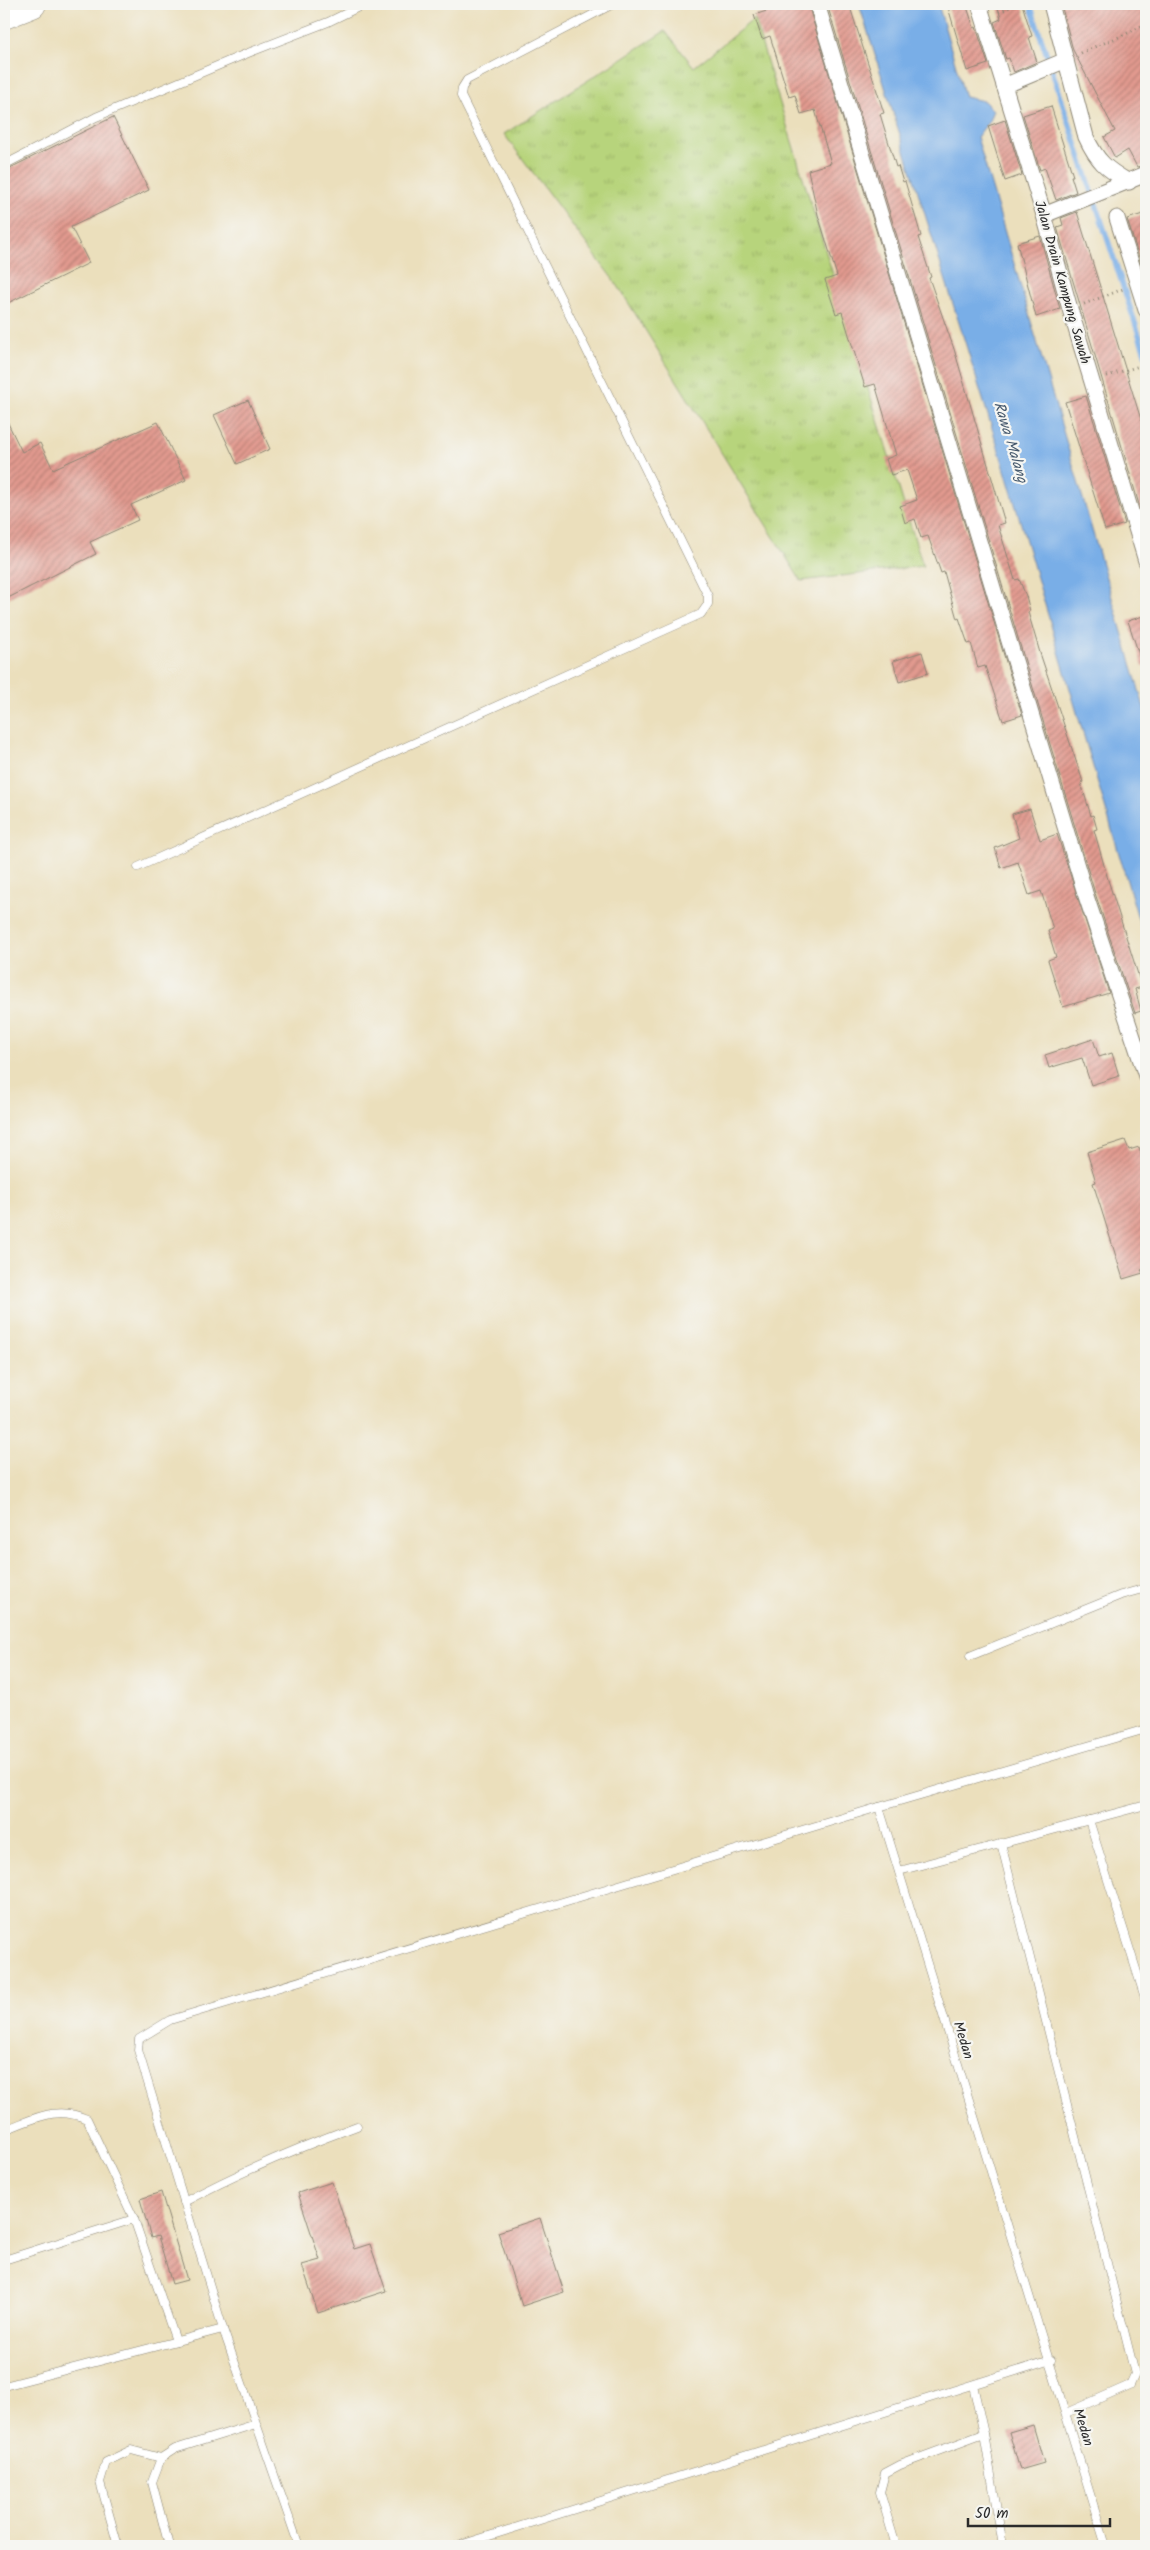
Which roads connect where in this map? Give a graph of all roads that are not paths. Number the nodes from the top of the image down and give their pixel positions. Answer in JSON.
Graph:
{"nodes":[{"id":1,"x":32,"y":4,"type":"edge"},
{"id":2,"x":364,"y":4,"type":"edge"},
{"id":3,"x":613,"y":4,"type":"edge"},
{"id":4,"x":817,"y":4,"type":"edge"},
{"id":5,"x":979,"y":4,"type":"edge"},
{"id":6,"x":1051,"y":4,"type":"edge"},
{"id":7,"x":4,"y":15,"type":"edge"},
{"id":8,"x":1062,"y":61,"type":"junction"},
{"id":9,"x":1004,"y":86,"type":"junction"},
{"id":10,"x":4,"y":165,"type":"edge"},
{"id":11,"x":1146,"y":174,"type":"edge"},
{"id":12,"x":1129,"y":182,"type":"junction"},
{"id":13,"x":1044,"y":215,"type":"junction"},
{"id":14,"x":1117,"y":218,"type":"dead end"},
{"id":15,"x":1142,"y":282,"type":"edge"},
{"id":16,"x":1146,"y":310,"type":"edge"},
{"id":17,"x":1146,"y":561,"type":"edge"},
{"id":18,"x":138,"y":867,"type":"dead end"},
{"id":19,"x":1146,"y":1076,"type":"edge"},
{"id":20,"x":1146,"y":1588,"type":"edge"},
{"id":21,"x":970,"y":1656,"type":"dead end"},
{"id":22,"x":1146,"y":1729,"type":"edge"},
{"id":23,"x":1146,"y":1805,"type":"edge"},
{"id":24,"x":879,"y":1808,"type":"junction"},
{"id":25,"x":1089,"y":1820,"type":"junction"},
{"id":26,"x":1001,"y":1843,"type":"junction"},
{"id":27,"x":899,"y":1871,"type":"junction"},
{"id":28,"x":1146,"y":2001,"type":"edge"},
{"id":29,"x":357,"y":2126,"type":"dead end"},
{"id":30,"x":4,"y":2130,"type":"edge"},
{"id":31,"x":184,"y":2202,"type":"junction"},
{"id":32,"x":134,"y":2218,"type":"junction"},
{"id":33,"x":4,"y":2260,"type":"edge"},
{"id":34,"x":223,"y":2330,"type":"junction"},
{"id":35,"x":176,"y":2342,"type":"junction"},
{"id":36,"x":1051,"y":2360,"type":"junction"},
{"id":37,"x":973,"y":2385,"type":"junction"},
{"id":38,"x":4,"y":2386,"type":"edge"},
{"id":39,"x":1066,"y":2413,"type":"junction"},
{"id":40,"x":256,"y":2424,"type":"junction"},
{"id":41,"x":984,"y":2434,"type":"junction"},
{"id":42,"x":161,"y":2458,"type":"junction"},
{"id":43,"x":118,"y":2546,"type":"edge"},
{"id":44,"x":169,"y":2546,"type":"edge"},
{"id":45,"x":298,"y":2546,"type":"edge"},
{"id":46,"x":457,"y":2546,"type":"edge"},
{"id":47,"x":896,"y":2546,"type":"edge"},
{"id":48,"x":1003,"y":2546,"type":"edge"},
{"id":49,"x":1106,"y":2546,"type":"edge"}],
"edges":[{"from":1,"to":7,"type":"highway"},
{"from":2,"to":10,"type":"lane"},
{"from":3,"to":18,"type":"lane"},
{"from":4,"to":19,"type":"street"},
{"from":5,"to":9,"type":"street","name":"Jalan Drain Kampung Sawah"},
{"from":6,"to":8,"type":"street"},
{"from":8,"to":9,"type":"street"},
{"from":8,"to":12,"type":"street"},
{"from":9,"to":13,"type":"street","name":"Jalan Drain Kampung Sawah"},
{"from":11,"to":12,"type":"street"},
{"from":12,"to":13,"type":"street"},
{"from":13,"to":17,"type":"street","name":"Jalan Drain Kampung Sawah"},
{"from":14,"to":15,"type":"street"},
{"from":15,"to":16,"type":"street"},
{"from":20,"to":21,"type":"lane"},
{"from":22,"to":24,"type":"lane"},
{"from":23,"to":25,"type":"lane"},
{"from":24,"to":27,"type":"lane","name":"Medan"},
{"from":24,"to":31,"type":"lane"},
{"from":25,"to":26,"type":"lane"},
{"from":25,"to":28,"type":"lane"},
{"from":26,"to":27,"type":"lane"},
{"from":26,"to":39,"type":"lane"},
{"from":27,"to":36,"type":"lane","name":"Medan"},
{"from":29,"to":31,"type":"lane"},
{"from":30,"to":32,"type":"lane"},
{"from":31,"to":34,"type":"lane"},
{"from":32,"to":33,"type":"lane"},
{"from":32,"to":35,"type":"lane"},
{"from":34,"to":35,"type":"lane"},
{"from":34,"to":40,"type":"lane"},
{"from":35,"to":38,"type":"lane"},
{"from":36,"to":37,"type":"lane"},
{"from":36,"to":39,"type":"lane","name":"Medan"},
{"from":37,"to":41,"type":"lane"},
{"from":37,"to":46,"type":"lane"},
{"from":39,"to":49,"type":"lane","name":"Medan"},
{"from":40,"to":42,"type":"lane"},
{"from":40,"to":45,"type":"lane"},
{"from":41,"to":47,"type":"lane"},
{"from":41,"to":48,"type":"lane"},
{"from":42,"to":43,"type":"lane"},
{"from":42,"to":44,"type":"lane"}]}
